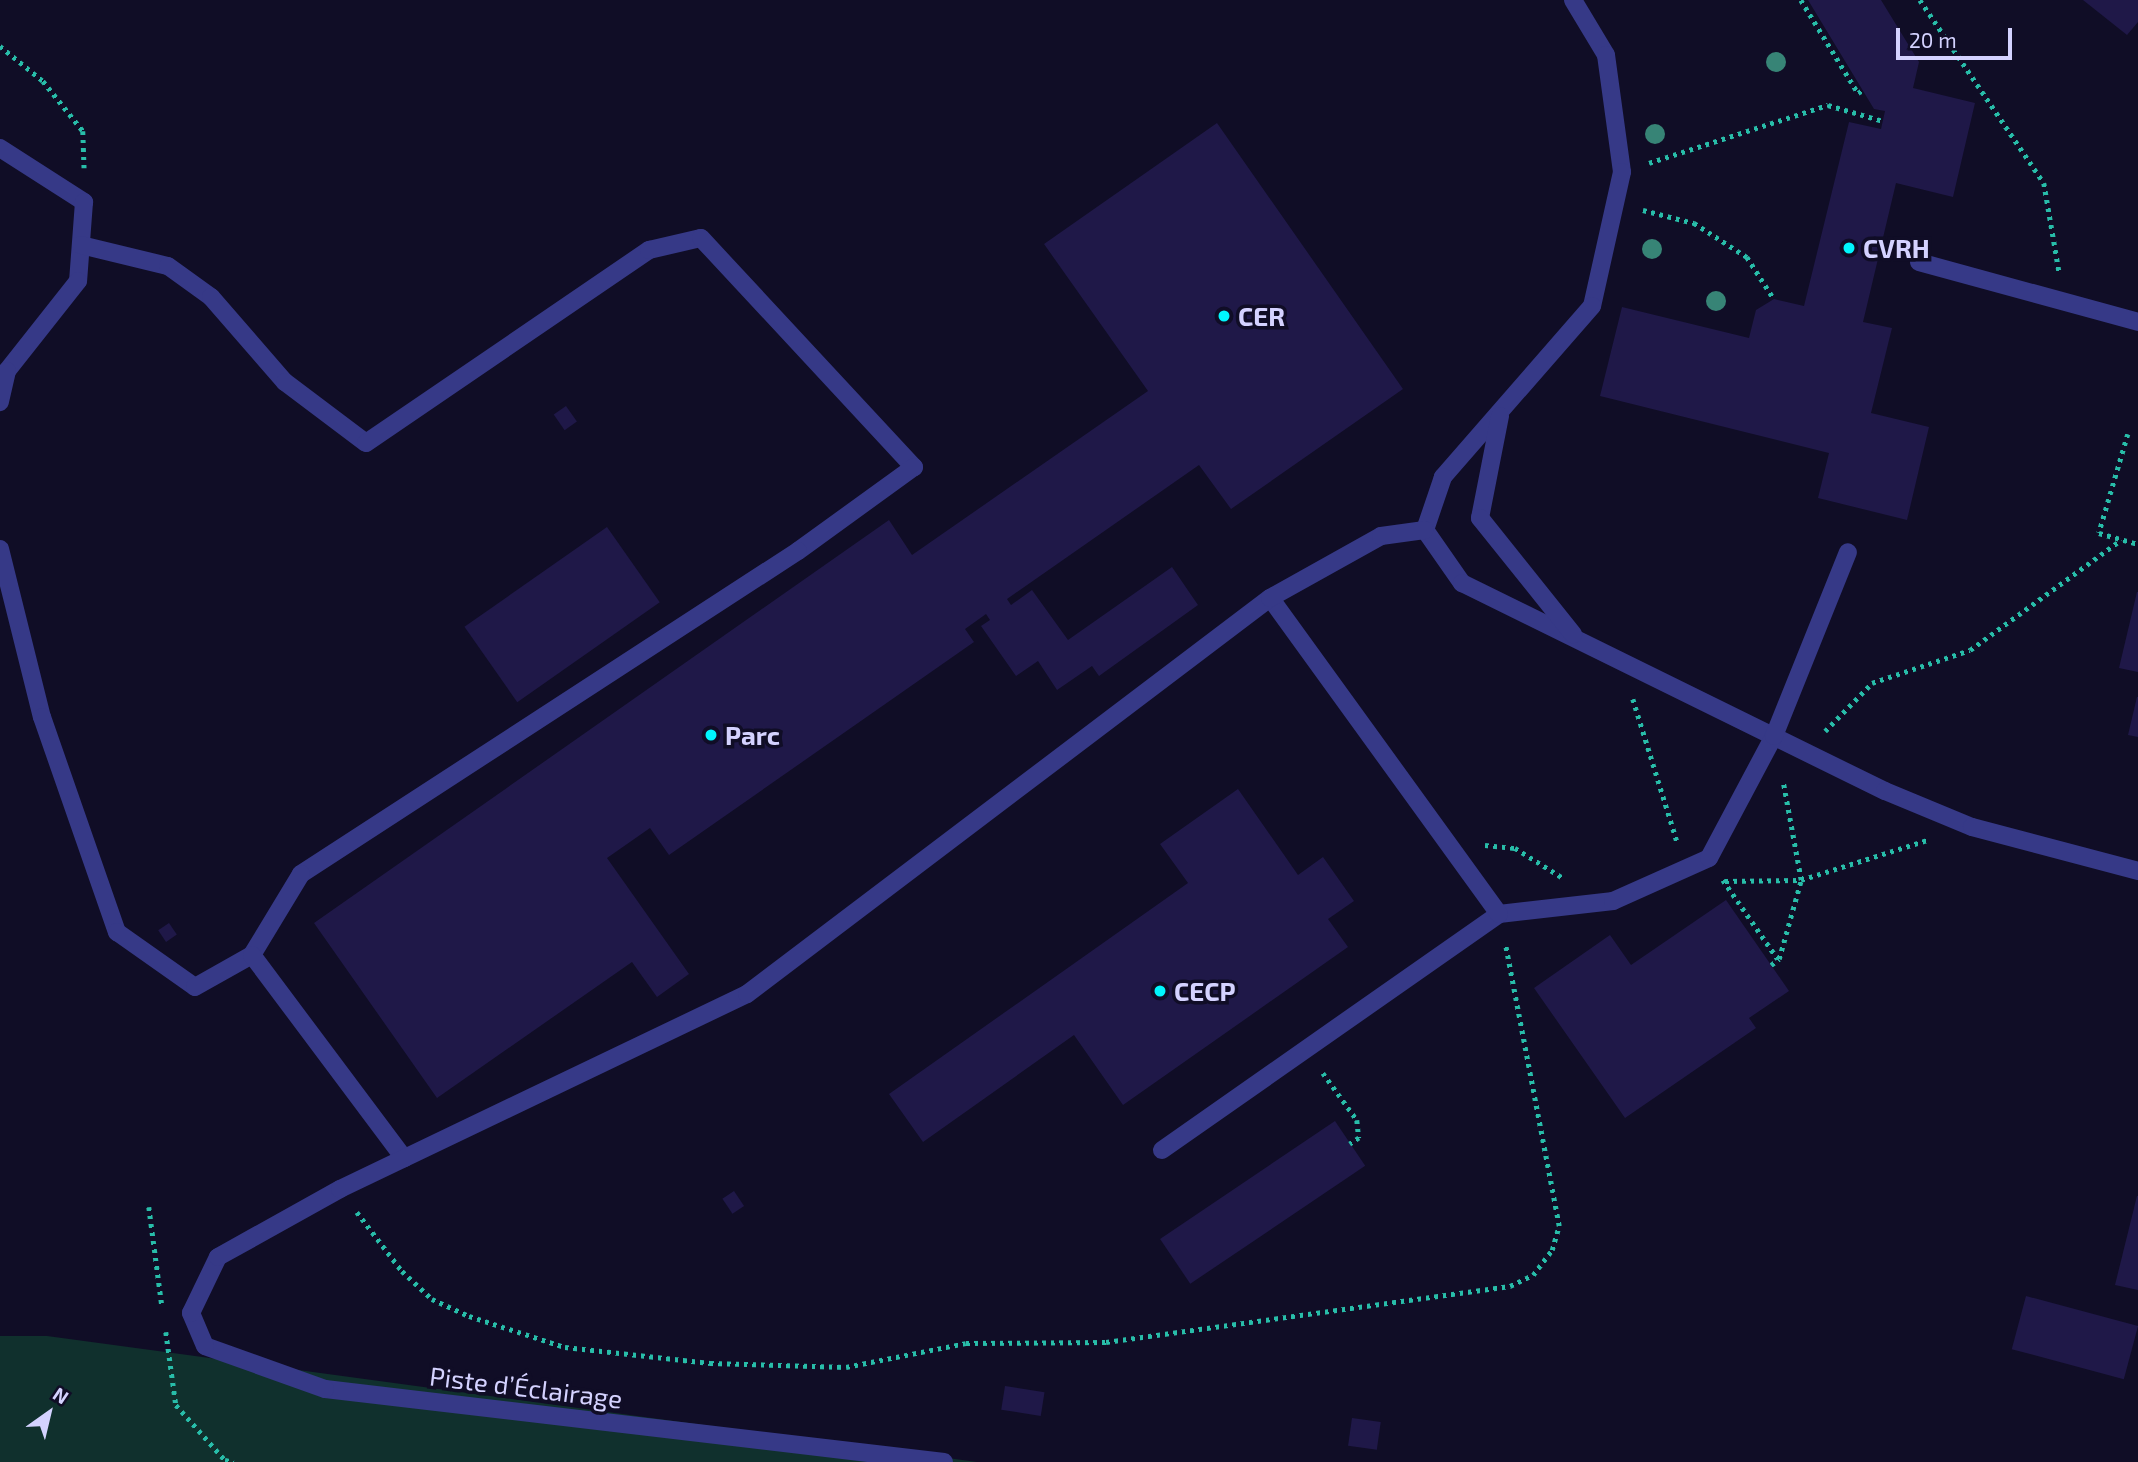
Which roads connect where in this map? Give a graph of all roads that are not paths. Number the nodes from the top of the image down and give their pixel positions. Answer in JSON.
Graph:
{"nodes":[{"id":1,"x":1573,"y":0,"type":"edge"},
{"id":2,"x":0,"y":148,"type":"edge"},
{"id":3,"x":81,"y":245,"type":"junction"},
{"id":4,"x":1919,"y":262,"type":"dead end"},
{"id":5,"x":2138,"y":322,"type":"edge"},
{"id":6,"x":0,"y":402,"type":"edge"},
{"id":7,"x":1500,"y":416,"type":"junction"},
{"id":8,"x":1425,"y":530,"type":"junction"},
{"id":9,"x":0,"y":550,"type":"edge"},
{"id":10,"x":1849,"y":552,"type":"dead end"},
{"id":11,"x":1270,"y":598,"type":"junction"},
{"id":12,"x":1577,"y":640,"type":"junction"},
{"id":13,"x":1774,"y":736,"type":"junction"},
{"id":14,"x":2138,"y":871,"type":"edge"},
{"id":15,"x":1499,"y":914,"type":"junction"},
{"id":16,"x":252,"y":955,"type":"junction"},
{"id":17,"x":1162,"y":1150,"type":"dead end"},
{"id":18,"x":404,"y":1158,"type":"junction"},
{"id":19,"x":944,"y":1462,"type":"edge"}],
"edges":[{"from":1,"to":7,"type":"lane"},
{"from":2,"to":3,"type":"lane"},
{"from":3,"to":6,"type":"lane"},
{"from":3,"to":16,"type":"lane"},
{"from":4,"to":5,"type":"lane"},
{"from":7,"to":8,"type":"lane"},
{"from":7,"to":12,"type":"lane"},
{"from":8,"to":11,"type":"lane"},
{"from":8,"to":12,"type":"lane"},
{"from":9,"to":16,"type":"lane"},
{"from":10,"to":13,"type":"lane"},
{"from":11,"to":15,"type":"lane"},
{"from":11,"to":18,"type":"lane"},
{"from":12,"to":13,"type":"lane"},
{"from":13,"to":14,"type":"lane"},
{"from":13,"to":15,"type":"lane"},
{"from":15,"to":17,"type":"lane"},
{"from":16,"to":18,"type":"lane"},
{"from":18,"to":19,"type":"lane","name":"Piste d’Éclairage"}]}
